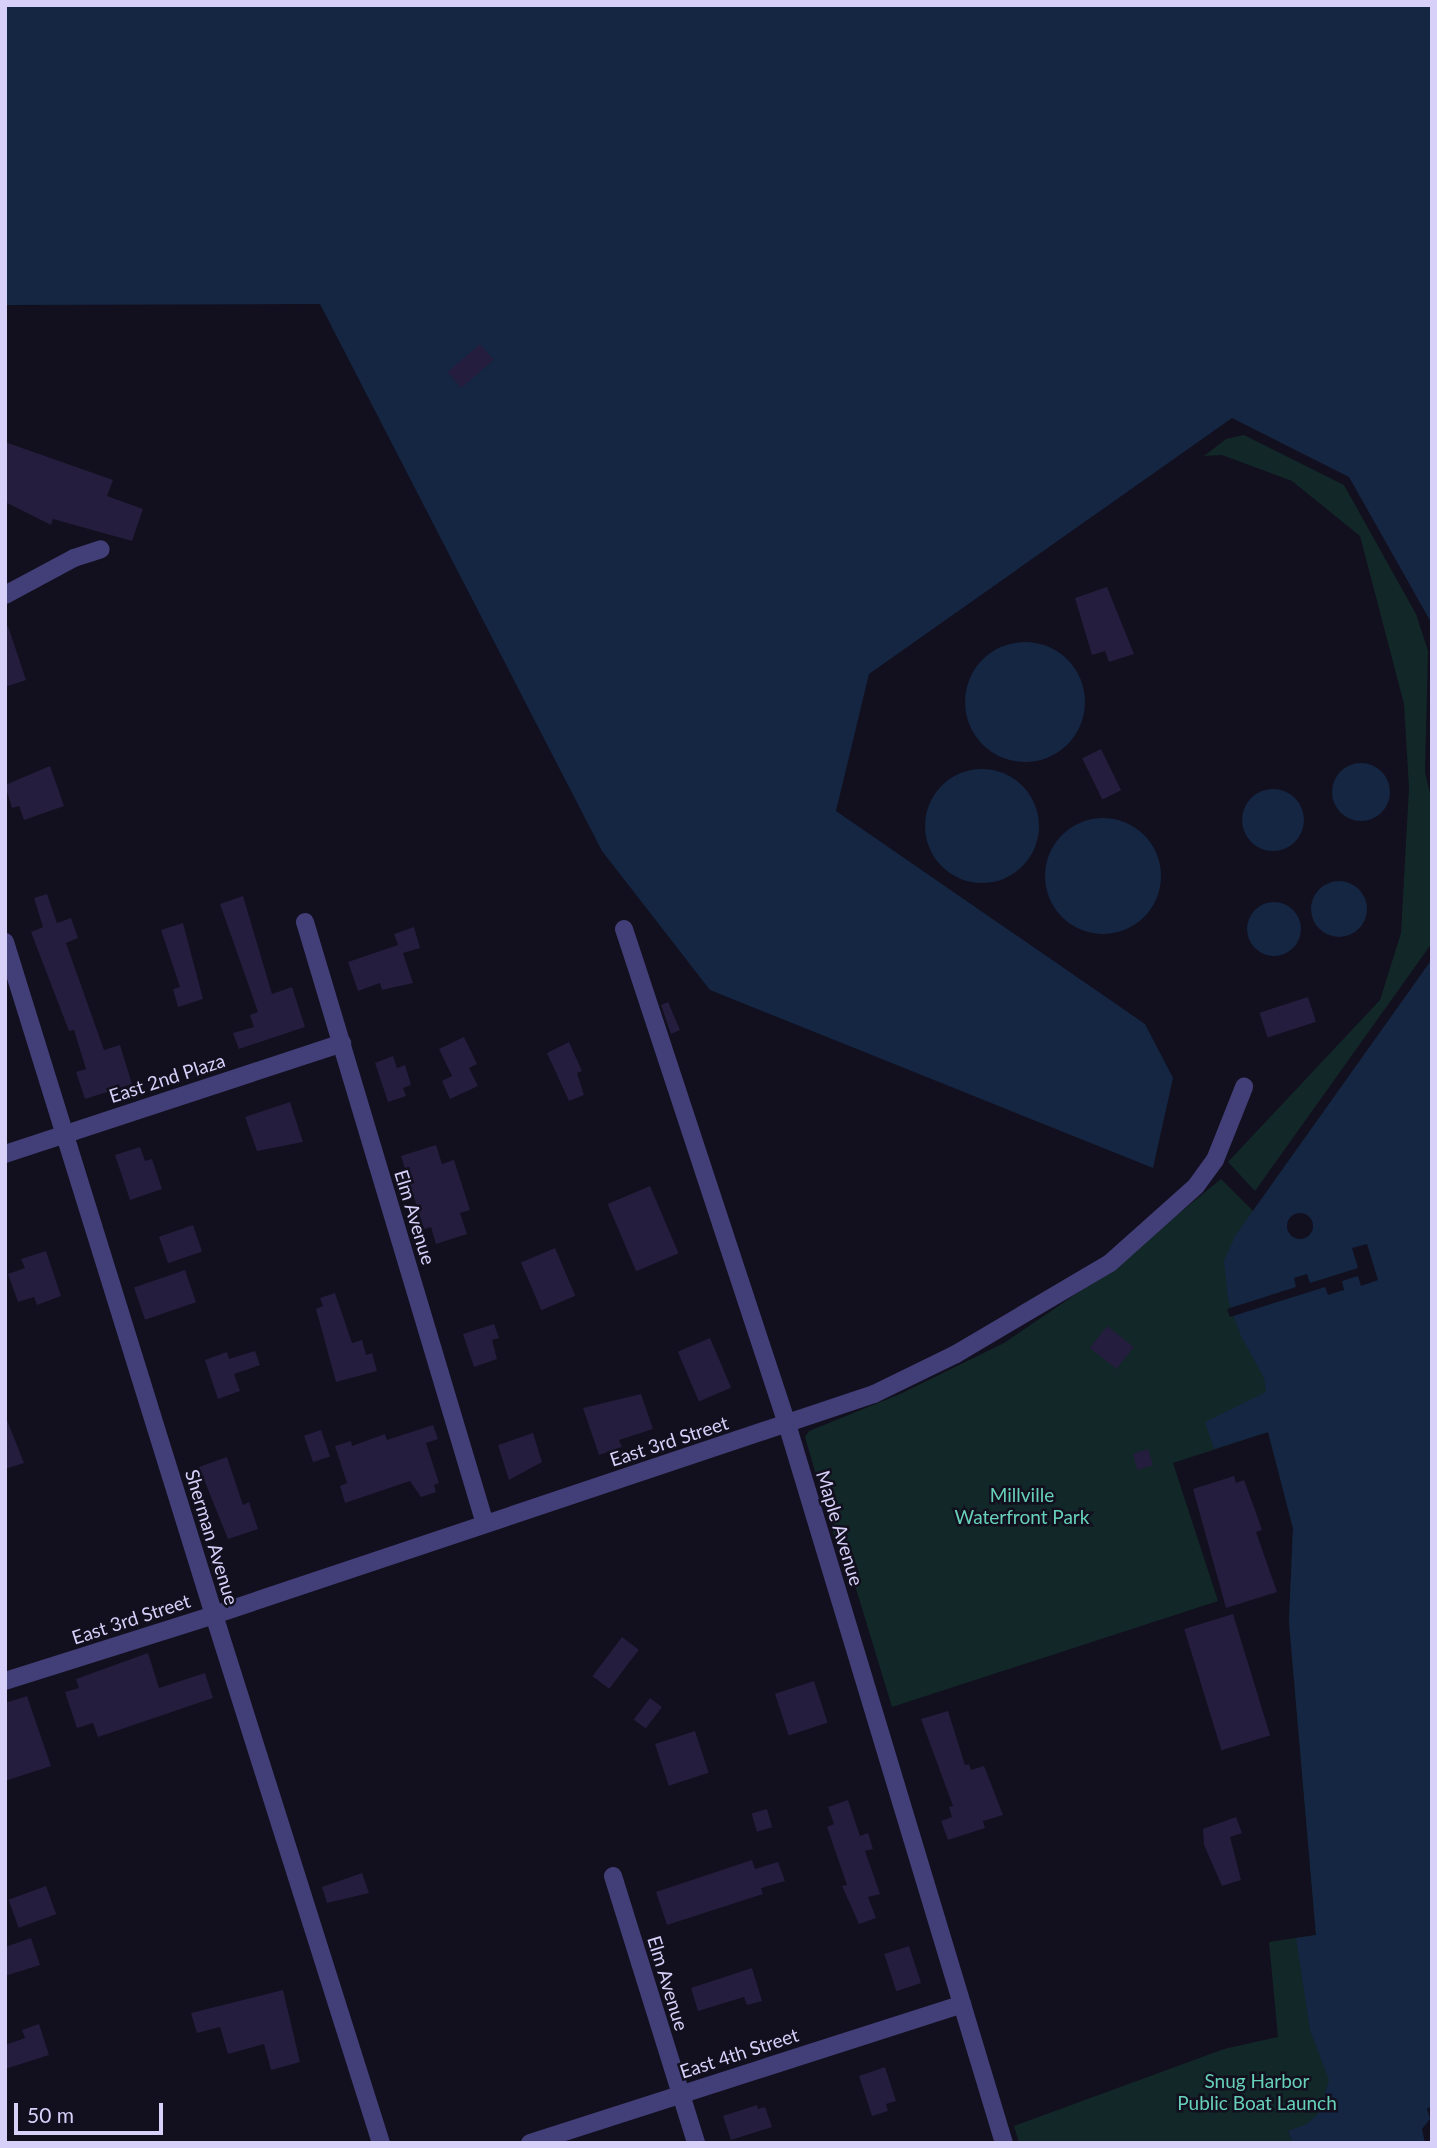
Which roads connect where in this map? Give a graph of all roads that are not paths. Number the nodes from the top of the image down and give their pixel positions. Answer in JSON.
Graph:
{"nodes":[{"id":1,"x":101,"y":549,"type":"dead end"},
{"id":2,"x":5,"y":594,"type":"edge"},
{"id":3,"x":305,"y":922,"type":"dead end"},
{"id":4,"x":624,"y":929,"type":"dead end"},
{"id":5,"x":5,"y":942,"type":"edge"},
{"id":6,"x":342,"y":1042,"type":"junction"},
{"id":7,"x":1244,"y":1087,"type":"dead end"},
{"id":8,"x":66,"y":1133,"type":"junction"},
{"id":9,"x":5,"y":1154,"type":"edge"},
{"id":10,"x":787,"y":1424,"type":"junction"},
{"id":11,"x":485,"y":1524,"type":"junction"},
{"id":12,"x":214,"y":1615,"type":"junction"},
{"id":13,"x":5,"y":1681,"type":"edge"},
{"id":14,"x":613,"y":1876,"type":"dead end"},
{"id":15,"x":961,"y":2004,"type":"junction"},
{"id":16,"x":681,"y":2094,"type":"junction"},
{"id":17,"x":381,"y":2143,"type":"edge"},
{"id":18,"x":530,"y":2143,"type":"edge"},
{"id":19,"x":696,"y":2143,"type":"edge"},
{"id":20,"x":1004,"y":2143,"type":"edge"}],
"edges":[{"from":1,"to":2,"type":"street"},
{"from":3,"to":6,"type":"street","name":"Elm Avenue"},
{"from":4,"to":10,"type":"street","name":"Maple Avenue"},
{"from":5,"to":8,"type":"street","name":"Sherman Avenue"},
{"from":6,"to":8,"type":"street","name":"East 2nd Plaza"},
{"from":6,"to":11,"type":"street","name":"Elm Avenue"},
{"from":7,"to":10,"type":"street","name":"East 3rd Street"},
{"from":8,"to":9,"type":"street","name":"East 2nd Plaza"},
{"from":8,"to":12,"type":"street","name":"Sherman Avenue"},
{"from":10,"to":11,"type":"street","name":"East 3rd Street"},
{"from":10,"to":15,"type":"street","name":"Maple Avenue"},
{"from":11,"to":12,"type":"street","name":"East 3rd Street"},
{"from":12,"to":13,"type":"street","name":"East 3rd Street"},
{"from":12,"to":17,"type":"street","name":"Sherman Avenue"},
{"from":14,"to":16,"type":"street","name":"Elm Avenue"},
{"from":15,"to":16,"type":"street","name":"East 4th Street"},
{"from":15,"to":20,"type":"street","name":"Maple Avenue"},
{"from":16,"to":18,"type":"street","name":"East 4th Street"},
{"from":16,"to":19,"type":"street","name":"Elm Avenue"}]}
